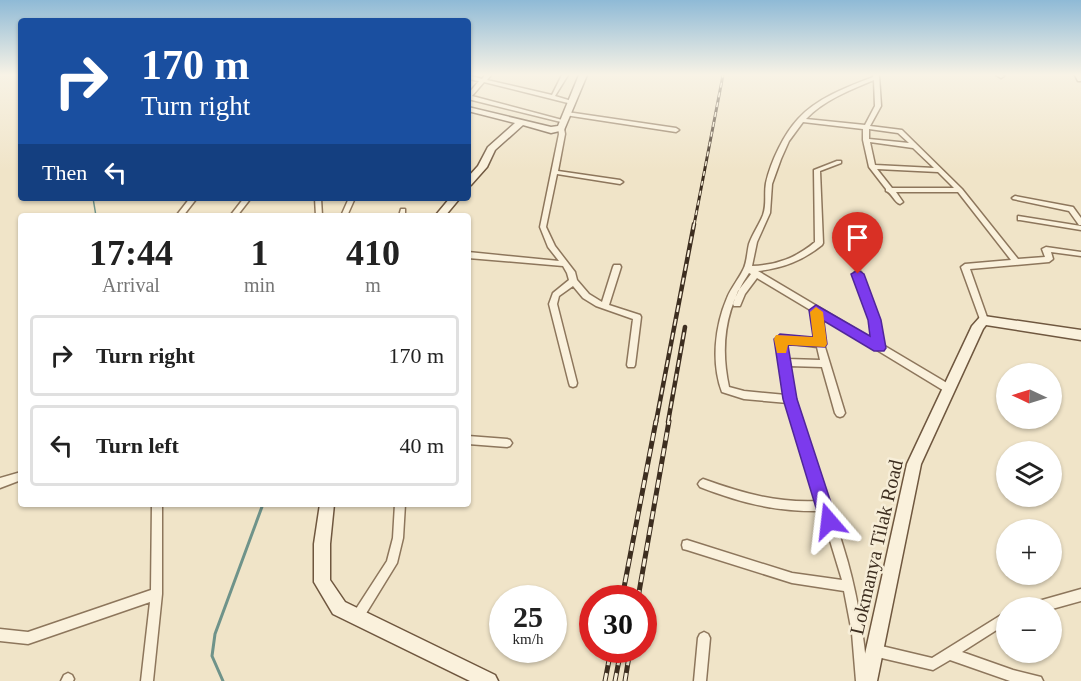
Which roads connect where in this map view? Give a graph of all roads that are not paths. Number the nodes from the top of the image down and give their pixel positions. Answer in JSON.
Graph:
{"nodes":[{"id":1,"x":507,"y":107,"type":"edge"},
{"id":2,"x":570,"y":107,"type":"edge"},
{"id":3,"x":816,"y":107,"type":"edge"},
{"id":4,"x":878,"y":107,"type":"edge"},
{"id":5,"x":471,"y":110,"type":"edge"},
{"id":6,"x":800,"y":120,"type":"junction"},
{"id":7,"x":564,"y":121,"type":"junction"},
{"id":8,"x":521,"y":122,"type":"junction"},
{"id":9,"x":866,"y":128,"type":"junction"},
{"id":10,"x":676,"y":130,"type":"dead end"},
{"id":11,"x":866,"y":140,"type":"junction"},
{"id":12,"x":915,"y":146,"type":"junction"},
{"id":13,"x":839,"y":162,"type":"dead end"},
{"id":14,"x":872,"y":167,"type":"junction"},
{"id":15,"x":940,"y":170,"type":"junction"},
{"id":16,"x":555,"y":172,"type":"junction"},
{"id":17,"x":471,"y":180,"type":"edge"},
{"id":18,"x":620,"y":182,"type":"dead end"},
{"id":19,"x":888,"y":190,"type":"junction"},
{"id":20,"x":960,"y":190,"type":"junction"},
{"id":21,"x":1015,"y":198,"type":"dead end"},
{"id":22,"x":192,"y":201,"type":"edge"},
{"id":23,"x":246,"y":201,"type":"edge"},
{"id":24,"x":452,"y":201,"type":"edge"},
{"id":25,"x":900,"y":202,"type":"dead end"},
{"id":26,"x":182,"y":213,"type":"edge"},
{"id":27,"x":236,"y":213,"type":"edge"},
{"id":28,"x":442,"y":213,"type":"edge"},
{"id":29,"x":1020,"y":218,"type":"dead end"},
{"id":30,"x":1081,"y":223,"type":"edge"},
{"id":31,"x":1081,"y":228,"type":"edge"},
{"id":32,"x":1081,"y":254,"type":"edge"},
{"id":33,"x":471,"y":255,"type":"edge"},
{"id":34,"x":1017,"y":263,"type":"junction"},
{"id":35,"x":564,"y":264,"type":"junction"},
{"id":36,"x":617,"y":267,"type":"dead end"},
{"id":37,"x":752,"y":271,"type":"junction"},
{"id":38,"x":858,"y":274,"type":"dead end"},
{"id":39,"x":573,"y":281,"type":"junction"},
{"id":40,"x":737,"y":304,"type":"dead end"},
{"id":41,"x":605,"y":306,"type":"junction"},
{"id":42,"x":816,"y":310,"type":"junction"},
{"id":43,"x":981,"y":323,"type":"junction"},
{"id":44,"x":1081,"y":335,"type":"edge"},
{"id":45,"x":820,"y":344,"type":"junction"},
{"id":46,"x":879,"y":348,"type":"junction"},
{"id":47,"x":783,"y":362,"type":"junction"},
{"id":48,"x":826,"y":364,"type":"junction"},
{"id":49,"x":631,"y":365,"type":"dead end"},
{"id":50,"x":573,"y":382,"type":"dead end"},
{"id":51,"x":949,"y":389,"type":"junction"},
{"id":52,"x":790,"y":399,"type":"junction"},
{"id":53,"x":840,"y":413,"type":"dead end"},
{"id":54,"x":471,"y":440,"type":"edge"},
{"id":55,"x":507,"y":443,"type":"dead end"},
{"id":56,"x":18,"y":477,"type":"edge"},
{"id":57,"x":0,"y":483,"type":"edge"},
{"id":58,"x":704,"y":484,"type":"dead end"},
{"id":59,"x":824,"y":506,"type":"junction"},
{"id":60,"x":157,"y":507,"type":"edge"},
{"id":61,"x":327,"y":507,"type":"edge"},
{"id":62,"x":400,"y":507,"type":"edge"},
{"id":63,"x":687,"y":545,"type":"dead end"},
{"id":64,"x":847,"y":586,"type":"junction"},
{"id":65,"x":156,"y":594,"type":"junction"},
{"id":66,"x":1081,"y":595,"type":"edge"},
{"id":67,"x":1062,"y":600,"type":"edge"},
{"id":68,"x":358,"y":616,"type":"junction"},
{"id":69,"x":996,"y":624,"type":"edge"},
{"id":70,"x":0,"y":635,"type":"edge"},
{"id":71,"x":704,"y":638,"type":"dead end"},
{"id":72,"x":873,"y":650,"type":"junction"},
{"id":73,"x":950,"y":654,"type":"junction"},
{"id":74,"x":147,"y":681,"type":"edge"},
{"id":75,"x":489,"y":681,"type":"edge"},
{"id":76,"x":700,"y":681,"type":"edge"},
{"id":77,"x":862,"y":681,"type":"edge"},
{"id":78,"x":868,"y":681,"type":"edge"},
{"id":79,"x":1037,"y":681,"type":"edge"}],
"edges":[{"from":1,"to":7,"type":"street"},
{"from":2,"to":7,"type":"street"},
{"from":3,"to":6,"type":"street"},
{"from":4,"to":9,"type":"street"},
{"from":5,"to":8,"type":"street"},
{"from":6,"to":9,"type":"street"},
{"from":6,"to":37,"type":"street"},
{"from":7,"to":8,"type":"street"},
{"from":7,"to":10,"type":"street"},
{"from":7,"to":16,"type":"street"},
{"from":8,"to":17,"type":"street"},
{"from":9,"to":11,"type":"street"},
{"from":9,"to":12,"type":"street"},
{"from":11,"to":12,"type":"street"},
{"from":11,"to":14,"type":"street"},
{"from":12,"to":15,"type":"street"},
{"from":13,"to":37,"type":"street"},
{"from":14,"to":15,"type":"street"},
{"from":14,"to":19,"type":"street"},
{"from":15,"to":20,"type":"street"},
{"from":16,"to":18,"type":"street"},
{"from":16,"to":35,"type":"street"},
{"from":19,"to":20,"type":"street"},
{"from":19,"to":25,"type":"street"},
{"from":20,"to":34,"type":"street"},
{"from":21,"to":30,"type":"street"},
{"from":22,"to":26,"type":"street"},
{"from":23,"to":27,"type":"street"},
{"from":24,"to":28,"type":"street"},
{"from":29,"to":31,"type":"street"},
{"from":32,"to":34,"type":"street"},
{"from":33,"to":35,"type":"street"},
{"from":34,"to":43,"type":"street"},
{"from":35,"to":39,"type":"street"},
{"from":36,"to":41,"type":"street"},
{"from":37,"to":40,"type":"street"},
{"from":37,"to":42,"type":"street"},
{"from":37,"to":52,"type":"street"},
{"from":38,"to":46,"type":"street"},
{"from":39,"to":41,"type":"street"},
{"from":39,"to":50,"type":"street"},
{"from":41,"to":49,"type":"street"},
{"from":42,"to":45,"type":"street"},
{"from":42,"to":46,"type":"street"},
{"from":43,"to":44,"type":"street"},
{"from":43,"to":51,"type":"street","name":"Lokmanya Tilak Road"},
{"from":45,"to":47,"type":"street"},
{"from":45,"to":48,"type":"street"},
{"from":46,"to":51,"type":"street"},
{"from":47,"to":48,"type":"street"},
{"from":47,"to":52,"type":"street"},
{"from":48,"to":53,"type":"street"},
{"from":51,"to":72,"type":"street","name":"Lokmanya Tilak Road"},
{"from":52,"to":59,"type":"street"},
{"from":54,"to":55,"type":"street"},
{"from":56,"to":57,"type":"street"},
{"from":58,"to":59,"type":"street"},
{"from":59,"to":64,"type":"street"},
{"from":60,"to":65,"type":"street"},
{"from":61,"to":68,"type":"street"},
{"from":62,"to":68,"type":"street"},
{"from":63,"to":64,"type":"street"},
{"from":64,"to":77,"type":"street"},
{"from":65,"to":70,"type":"street"},
{"from":65,"to":74,"type":"street"},
{"from":66,"to":67,"type":"street"},
{"from":68,"to":75,"type":"street"},
{"from":69,"to":73,"type":"street"},
{"from":71,"to":76,"type":"street"},
{"from":72,"to":73,"type":"street"},
{"from":72,"to":78,"type":"street","name":"Lokmanya Tilak Road"},
{"from":73,"to":79,"type":"street"}]}
